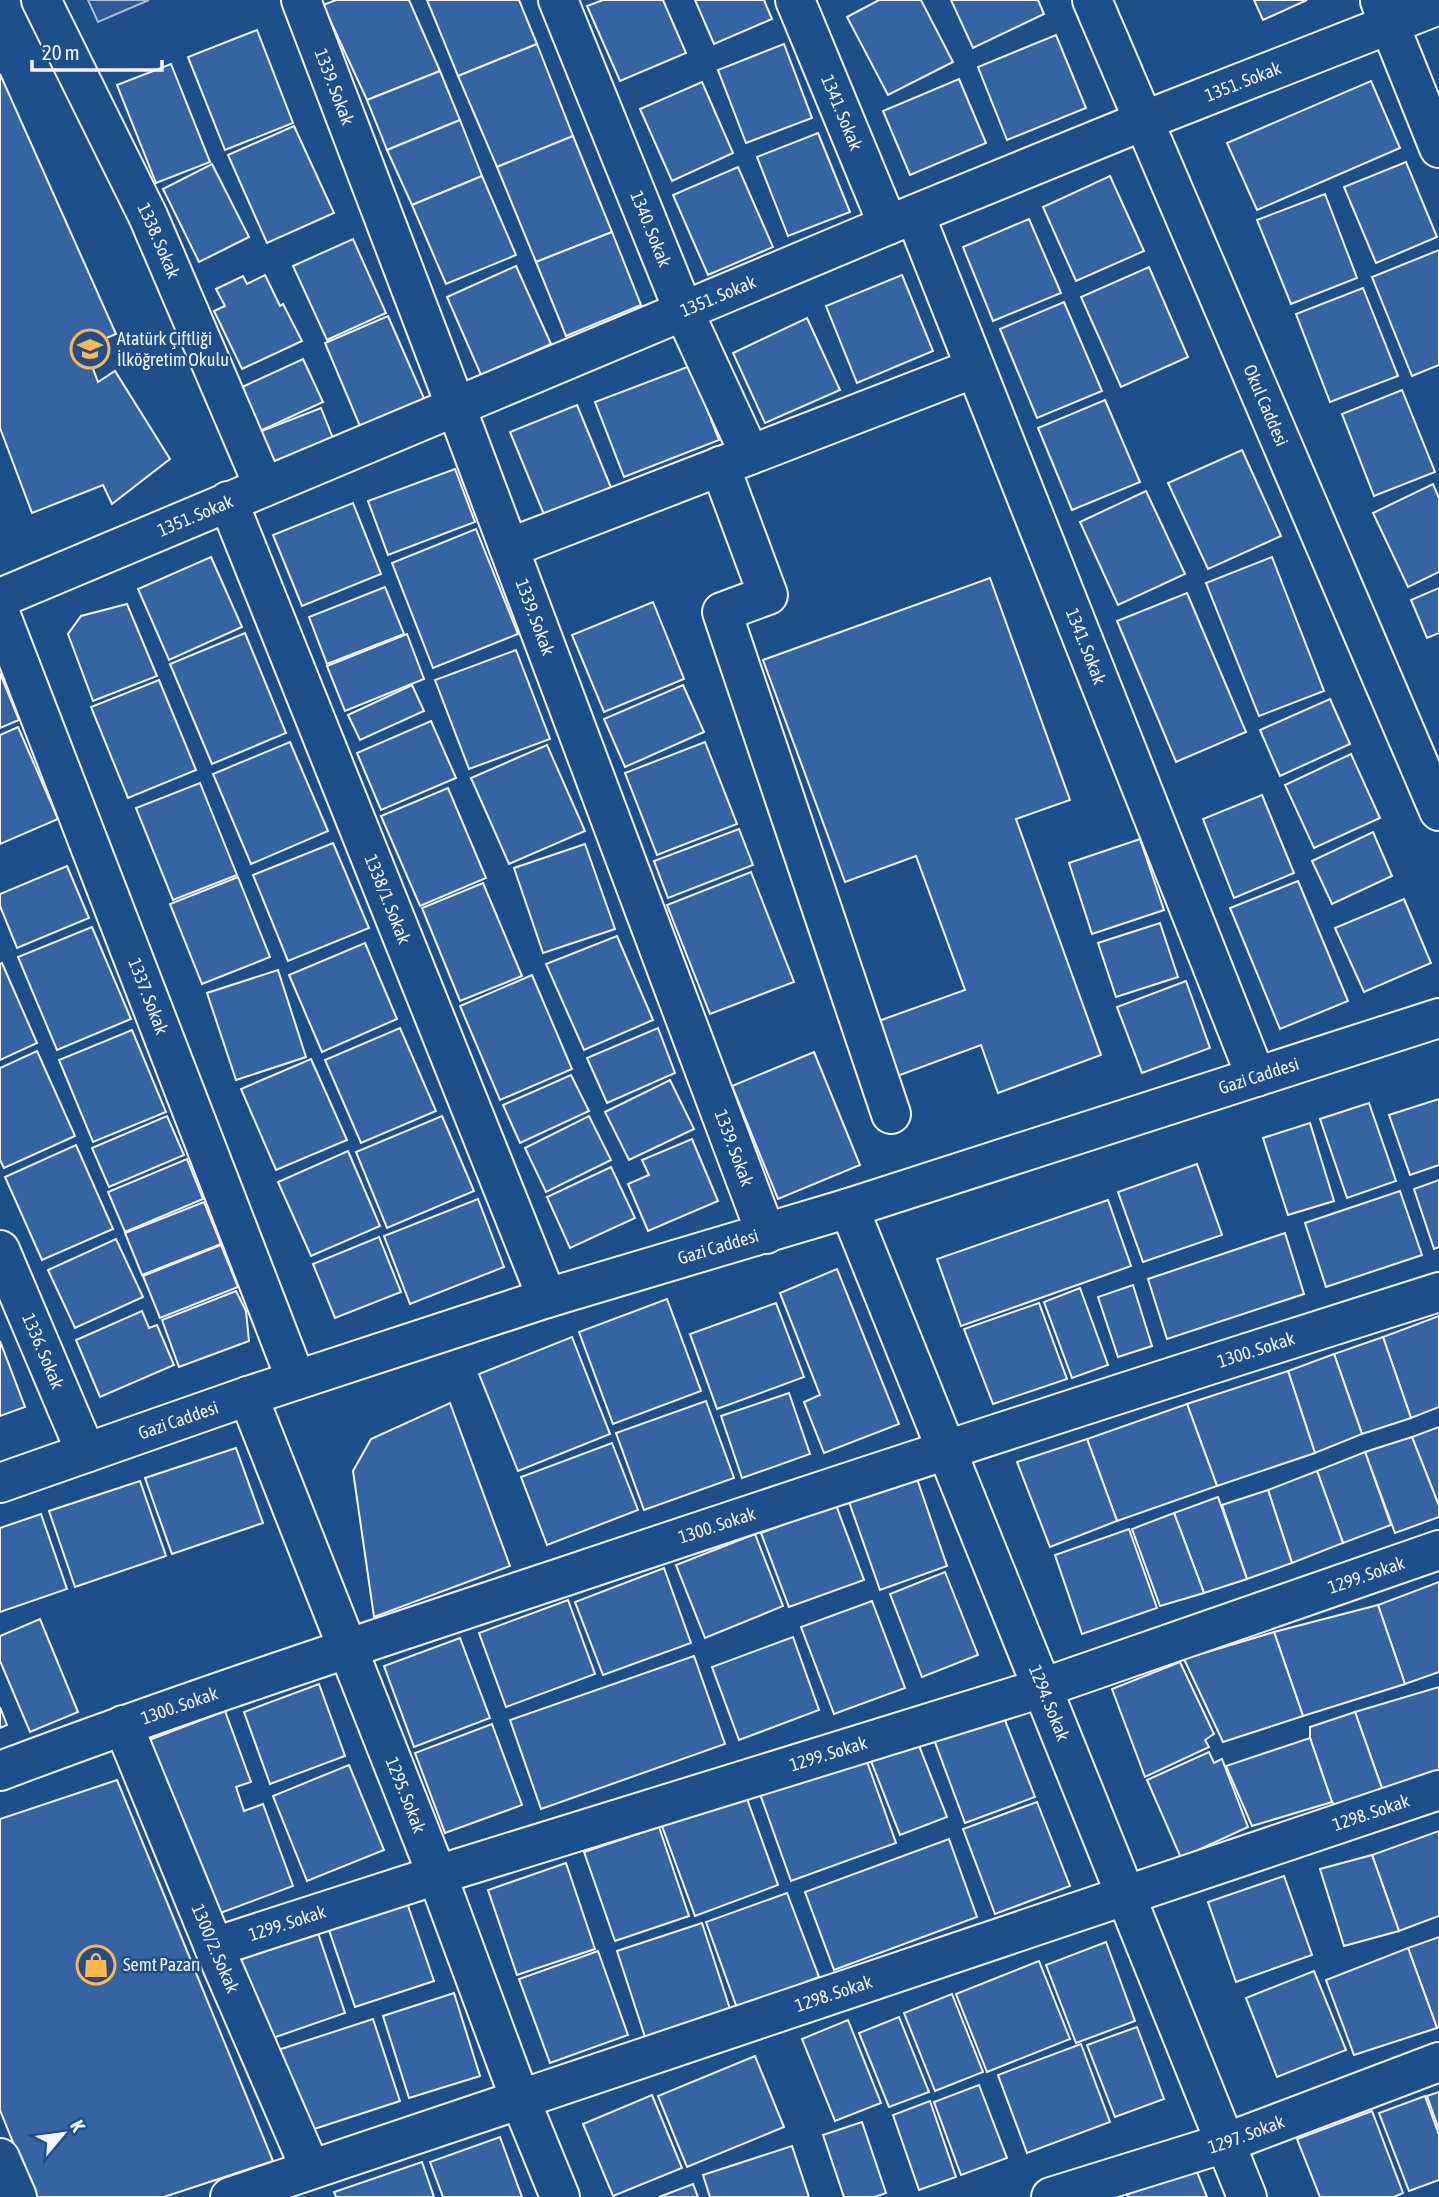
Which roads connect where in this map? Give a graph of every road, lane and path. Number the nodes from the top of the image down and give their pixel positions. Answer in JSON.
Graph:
{"nodes":[{"id":1,"x":41,"y":0,"type":"edge"},
{"id":2,"x":301,"y":0,"type":"edge"},
{"id":3,"x":558,"y":0,"type":"edge"},
{"id":4,"x":794,"y":0,"type":"edge"},
{"id":5,"x":1092,"y":0,"type":"edge"},
{"id":6,"x":1439,"y":5,"type":"edge"},
{"id":7,"x":1384,"y":11,"type":"edge"},
{"id":8,"x":1143,"y":121,"type":"junction"},
{"id":9,"x":1439,"y":148,"type":"edge"},
{"id":10,"x":901,"y":220,"type":"junction"},
{"id":11,"x":684,"y":312,"type":"junction"},
{"id":12,"x":975,"y":368,"type":"junction"},
{"id":13,"x":456,"y":407,"type":"junction"},
{"id":14,"x":735,"y":461,"type":"junction"},
{"id":15,"x":264,"y":487,"type":"junction"},
{"id":16,"x":228,"y":501,"type":"junction"},
{"id":17,"x":509,"y":548,"type":"junction"},
{"id":18,"x":0,"y":598,"type":"edge"},
{"id":19,"x":0,"y":613,"type":"edge"},
{"id":20,"x":1439,"y":811,"type":"edge"},
{"id":21,"x":1439,"y":1018,"type":"edge"},
{"id":22,"x":1256,"y":1077,"type":"junction"},
{"id":23,"x":891,"y":1114,"type":"dead end"},
{"id":24,"x":849,"y":1208,"type":"junction"},
{"id":25,"x":766,"y":1234,"type":"junction"},
{"id":26,"x":0,"y":1250,"type":"edge"},
{"id":27,"x":1439,"y":1292,"type":"edge"},
{"id":28,"x":547,"y":1298,"type":"junction"},
{"id":29,"x":296,"y":1380,"type":"junction"},
{"id":30,"x":248,"y":1396,"type":"junction"},
{"id":31,"x":948,"y":1448,"type":"junction"},
{"id":32,"x":86,"y":1453,"type":"junction"},
{"id":33,"x":0,"y":1483,"type":"edge"},
{"id":34,"x":1439,"y":1550,"type":"edge"},
{"id":35,"x":346,"y":1649,"type":"junction"},
{"id":36,"x":1042,"y":1688,"type":"junction"},
{"id":37,"x":122,"y":1725,"type":"junction"},
{"id":38,"x":0,"y":1772,"type":"edge"},
{"id":39,"x":1439,"y":1790,"type":"edge"},
{"id":40,"x":437,"y":1875,"type":"junction"},
{"id":41,"x":1125,"y":1895,"type":"junction"},
{"id":42,"x":214,"y":1947,"type":"junction"},
{"id":43,"x":1439,"y":2062,"type":"edge"},
{"id":44,"x":520,"y":2099,"type":"junction"},
{"id":45,"x":1225,"y":2143,"type":"junction"},
{"id":46,"x":0,"y":2158,"type":"edge"},
{"id":47,"x":310,"y":2168,"type":"junction"},
{"id":48,"x":17,"y":2197,"type":"edge"},
{"id":49,"x":230,"y":2197,"type":"edge"},
{"id":50,"x":560,"y":2197,"type":"edge"},
{"id":51,"x":1051,"y":2197,"type":"edge"},
{"id":52,"x":1247,"y":2197,"type":"edge"}],
"edges":[{"from":1,"to":15,"type":"street","name":"1338. Sokak"},
{"from":2,"to":13,"type":"street","name":"1339. Sokak"},
{"from":3,"to":11,"type":"street","name":"1340. Sokak"},
{"from":4,"to":10,"type":"street","name":"1341. Sokak"},
{"from":5,"to":8,"type":"street","name":"Okul Caddesi"},
{"from":6,"to":7,"type":"street","name":"1351. Sokak"},
{"from":7,"to":8,"type":"street","name":"1351. Sokak"},
{"from":7,"to":9,"type":"street"},
{"from":8,"to":10,"type":"street","name":"1351. Sokak"},
{"from":8,"to":20,"type":"street","name":"Okul Caddesi"},
{"from":10,"to":11,"type":"street","name":"1351. Sokak"},
{"from":10,"to":12,"type":"street","name":"1341. Sokak"},
{"from":11,"to":13,"type":"street","name":"1351. Sokak"},
{"from":11,"to":14,"type":"street","name":"1340. Sokak"},
{"from":12,"to":14,"type":"street"},
{"from":12,"to":22,"type":"street","name":"1341. Sokak"},
{"from":13,"to":15,"type":"street","name":"1351. Sokak"},
{"from":13,"to":17,"type":"street","name":"1339. Sokak"},
{"from":14,"to":17,"type":"street"},
{"from":14,"to":23,"type":"street","name":"1340. Sokak"},
{"from":15,"to":16,"type":"street","name":"1351. Sokak"},
{"from":16,"to":18,"type":"street","name":"1351. Sokak"},
{"from":16,"to":28,"type":"street","name":"1338/1. Sokak"},
{"from":17,"to":25,"type":"street","name":"1339. Sokak"},
{"from":19,"to":29,"type":"street","name":"1337. Sokak"},
{"from":21,"to":22,"type":"street","name":"Gazi Caddesi"},
{"from":22,"to":24,"type":"street","name":"Gazi Caddesi"},
{"from":24,"to":25,"type":"street","name":"Gazi Caddesi"},
{"from":24,"to":31,"type":"street","name":"1294. Sokak"},
{"from":25,"to":28,"type":"street","name":"Gazi Caddesi"},
{"from":26,"to":32,"type":"street","name":"1336. Sokak"},
{"from":27,"to":31,"type":"street","name":"1300. Sokak"},
{"from":28,"to":29,"type":"street","name":"Gazi Caddesi"},
{"from":29,"to":30,"type":"street","name":"Gazi Caddesi"},
{"from":30,"to":32,"type":"street","name":"Gazi Caddesi"},
{"from":30,"to":35,"type":"street","name":"1295. Sokak"},
{"from":31,"to":35,"type":"street","name":"1300. Sokak"},
{"from":31,"to":36,"type":"street","name":"1294. Sokak"},
{"from":32,"to":33,"type":"street","name":"Gazi Caddesi"},
{"from":34,"to":36,"type":"street","name":"1299. Sokak"},
{"from":35,"to":37,"type":"street","name":"1300. Sokak"},
{"from":35,"to":40,"type":"street","name":"1295. Sokak"},
{"from":36,"to":40,"type":"street","name":"1299. Sokak"},
{"from":36,"to":41,"type":"street","name":"1294. Sokak"},
{"from":37,"to":38,"type":"street","name":"1300. Sokak"},
{"from":37,"to":42,"type":"street","name":"1300/2. Sokak"},
{"from":39,"to":41,"type":"street","name":"1298. Sokak"},
{"from":40,"to":42,"type":"street","name":"1299. Sokak"},
{"from":40,"to":44,"type":"street","name":"1295. Sokak"},
{"from":41,"to":44,"type":"street","name":"1298. Sokak"},
{"from":41,"to":45,"type":"street","name":"1294. Sokak"},
{"from":42,"to":47,"type":"street","name":"1300/2. Sokak"},
{"from":43,"to":45,"type":"street","name":"1297. Sokak"},
{"from":44,"to":47,"type":"street","name":"1298. Sokak"},
{"from":44,"to":50,"type":"street","name":"1295. Sokak"},
{"from":45,"to":51,"type":"street","name":"1297. Sokak"},
{"from":45,"to":52,"type":"street","name":"1294. Sokak"},
{"from":46,"to":48,"type":"street"},
{"from":47,"to":49,"type":"street","name":"1298. Sokak"}]}
